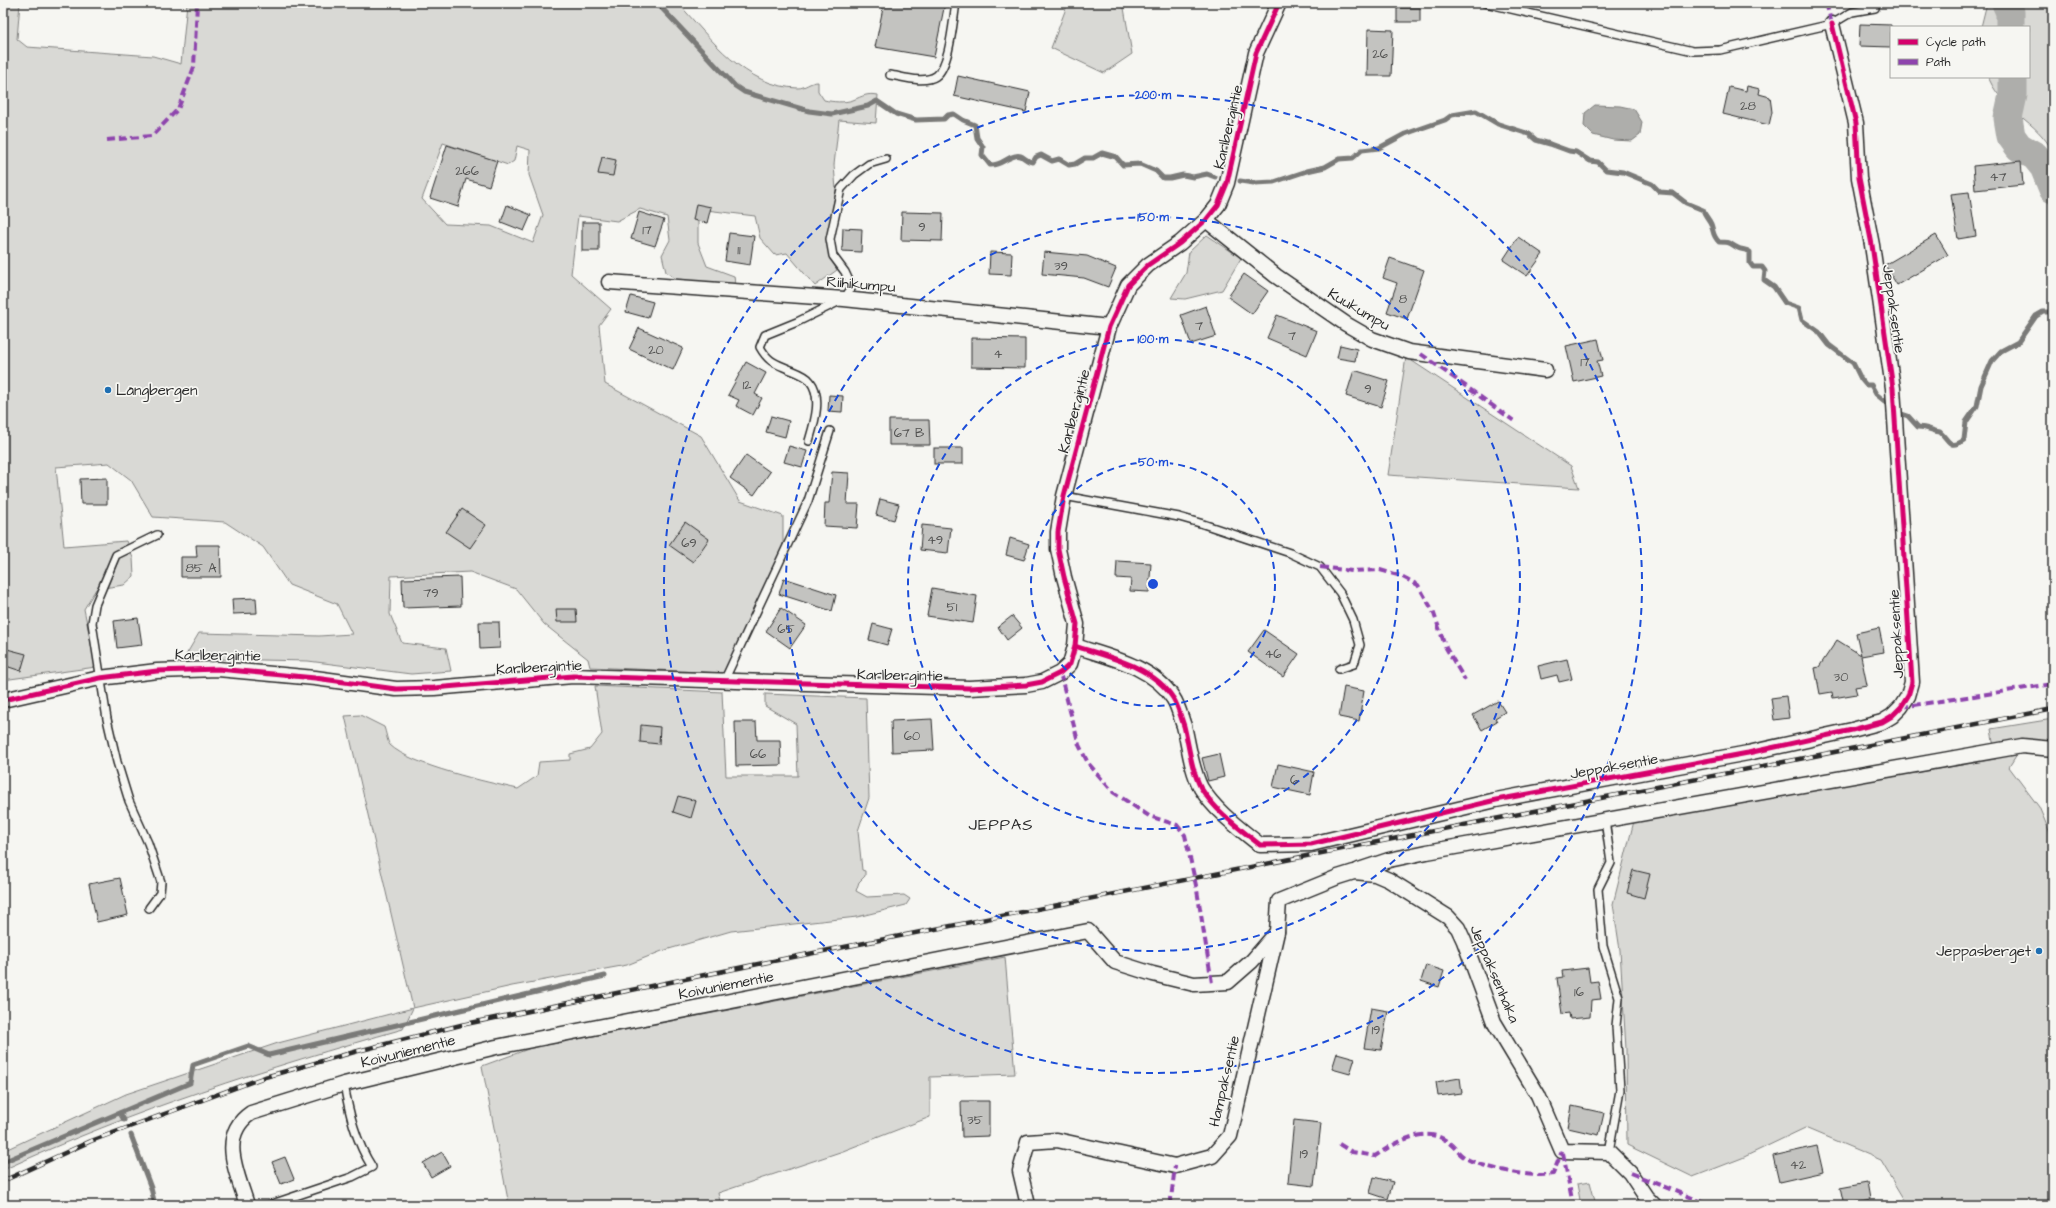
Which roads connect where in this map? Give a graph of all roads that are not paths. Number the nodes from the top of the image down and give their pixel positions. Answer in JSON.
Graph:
{"nodes":[{"id":1,"x":956,"y":3,"type":"edge"},
{"id":2,"x":1279,"y":3,"type":"edge"},
{"id":3,"x":1484,"y":3,"type":"edge"},
{"id":4,"x":1875,"y":8,"type":"dead end"},
{"id":5,"x":1832,"y":24,"type":"junction"},
{"id":6,"x":890,"y":75,"type":"dead end"},
{"id":7,"x":886,"y":159,"type":"dead end"},
{"id":8,"x":1206,"y":220,"type":"junction"},
{"id":9,"x":609,"y":282,"type":"dead end"},
{"id":10,"x":844,"y":299,"type":"junction"},
{"id":11,"x":1109,"y":327,"type":"junction"},
{"id":12,"x":1545,"y":370,"type":"dead end"},
{"id":13,"x":830,"y":432,"type":"dead end"},
{"id":14,"x":809,"y":441,"type":"dead end"},
{"id":15,"x":1064,"y":496,"type":"junction"},
{"id":16,"x":157,"y":535,"type":"dead end"},
{"id":17,"x":1076,"y":646,"type":"junction"},
{"id":18,"x":1338,"y":669,"type":"dead end"},
{"id":19,"x":100,"y":678,"type":"junction"},
{"id":20,"x":724,"y":681,"type":"junction"},
{"id":21,"x":3,"y":700,"type":"edge"},
{"id":22,"x":2053,"y":749,"type":"edge"},
{"id":23,"x":1605,"y":820,"type":"junction"},
{"id":24,"x":1354,"y":872,"type":"junction"},
{"id":25,"x":1279,"y":901,"type":"joint"},
{"id":26,"x":149,"y":908,"type":"dead end"},
{"id":27,"x":1277,"y":932,"type":"junction"},
{"id":28,"x":344,"y":1084,"type":"junction"},
{"id":29,"x":1609,"y":1152,"type":"junction"},
{"id":30,"x":247,"y":1205,"type":"edge"},
{"id":31,"x":269,"y":1205,"type":"edge"},
{"id":32,"x":1028,"y":1205,"type":"edge"},
{"id":33,"x":1654,"y":1205,"type":"edge"}],
"edges":[{"from":1,"to":6,"type":"lane"},
{"from":2,"to":8,"type":"street","name":"Karlbergintie"},
{"from":3,"to":5,"type":"lane"},
{"from":4,"to":5,"type":"lane"},
{"from":5,"to":17,"type":"street","name":"Jeppaksentie"},
{"from":7,"to":10,"type":"lane"},
{"from":8,"to":11,"type":"street","name":"Karlbergintie"},
{"from":8,"to":12,"type":"street","name":"Kuukumpu"},
{"from":9,"to":10,"type":"street","name":"Riihikumpu"},
{"from":10,"to":11,"type":"street","name":"Riihikumpu"},
{"from":10,"to":14,"type":"lane"},
{"from":11,"to":15,"type":"street","name":"Karlbergintie"},
{"from":13,"to":20,"type":"lane"},
{"from":15,"to":17,"type":"street","name":"Karlbergintie"},
{"from":15,"to":18,"type":"lane"},
{"from":16,"to":19,"type":"lane"},
{"from":17,"to":20,"type":"street","name":"Karlbergintie"},
{"from":19,"to":20,"type":"street","name":"Karlbergintie"},
{"from":19,"to":21,"type":"street","name":"Karlbergintie"},
{"from":19,"to":26,"type":"lane"},
{"from":22,"to":23,"type":"street"},
{"from":23,"to":24,"type":"street"},
{"from":23,"to":29,"type":"lane"},
{"from":24,"to":25,"type":"street","name":"Jeppaksenhaka"},
{"from":24,"to":29,"type":"street","name":"Jeppaksenhaka"},
{"from":25,"to":27,"type":"street","name":"Hampaksentie"},
{"from":27,"to":28,"type":"street","name":"Koivuniementie"},
{"from":27,"to":32,"type":"street","name":"Hampaksentie"},
{"from":28,"to":30,"type":"street","name":"Koivuniementie"},
{"from":28,"to":31,"type":"lane"},
{"from":29,"to":33,"type":"street"}]}
